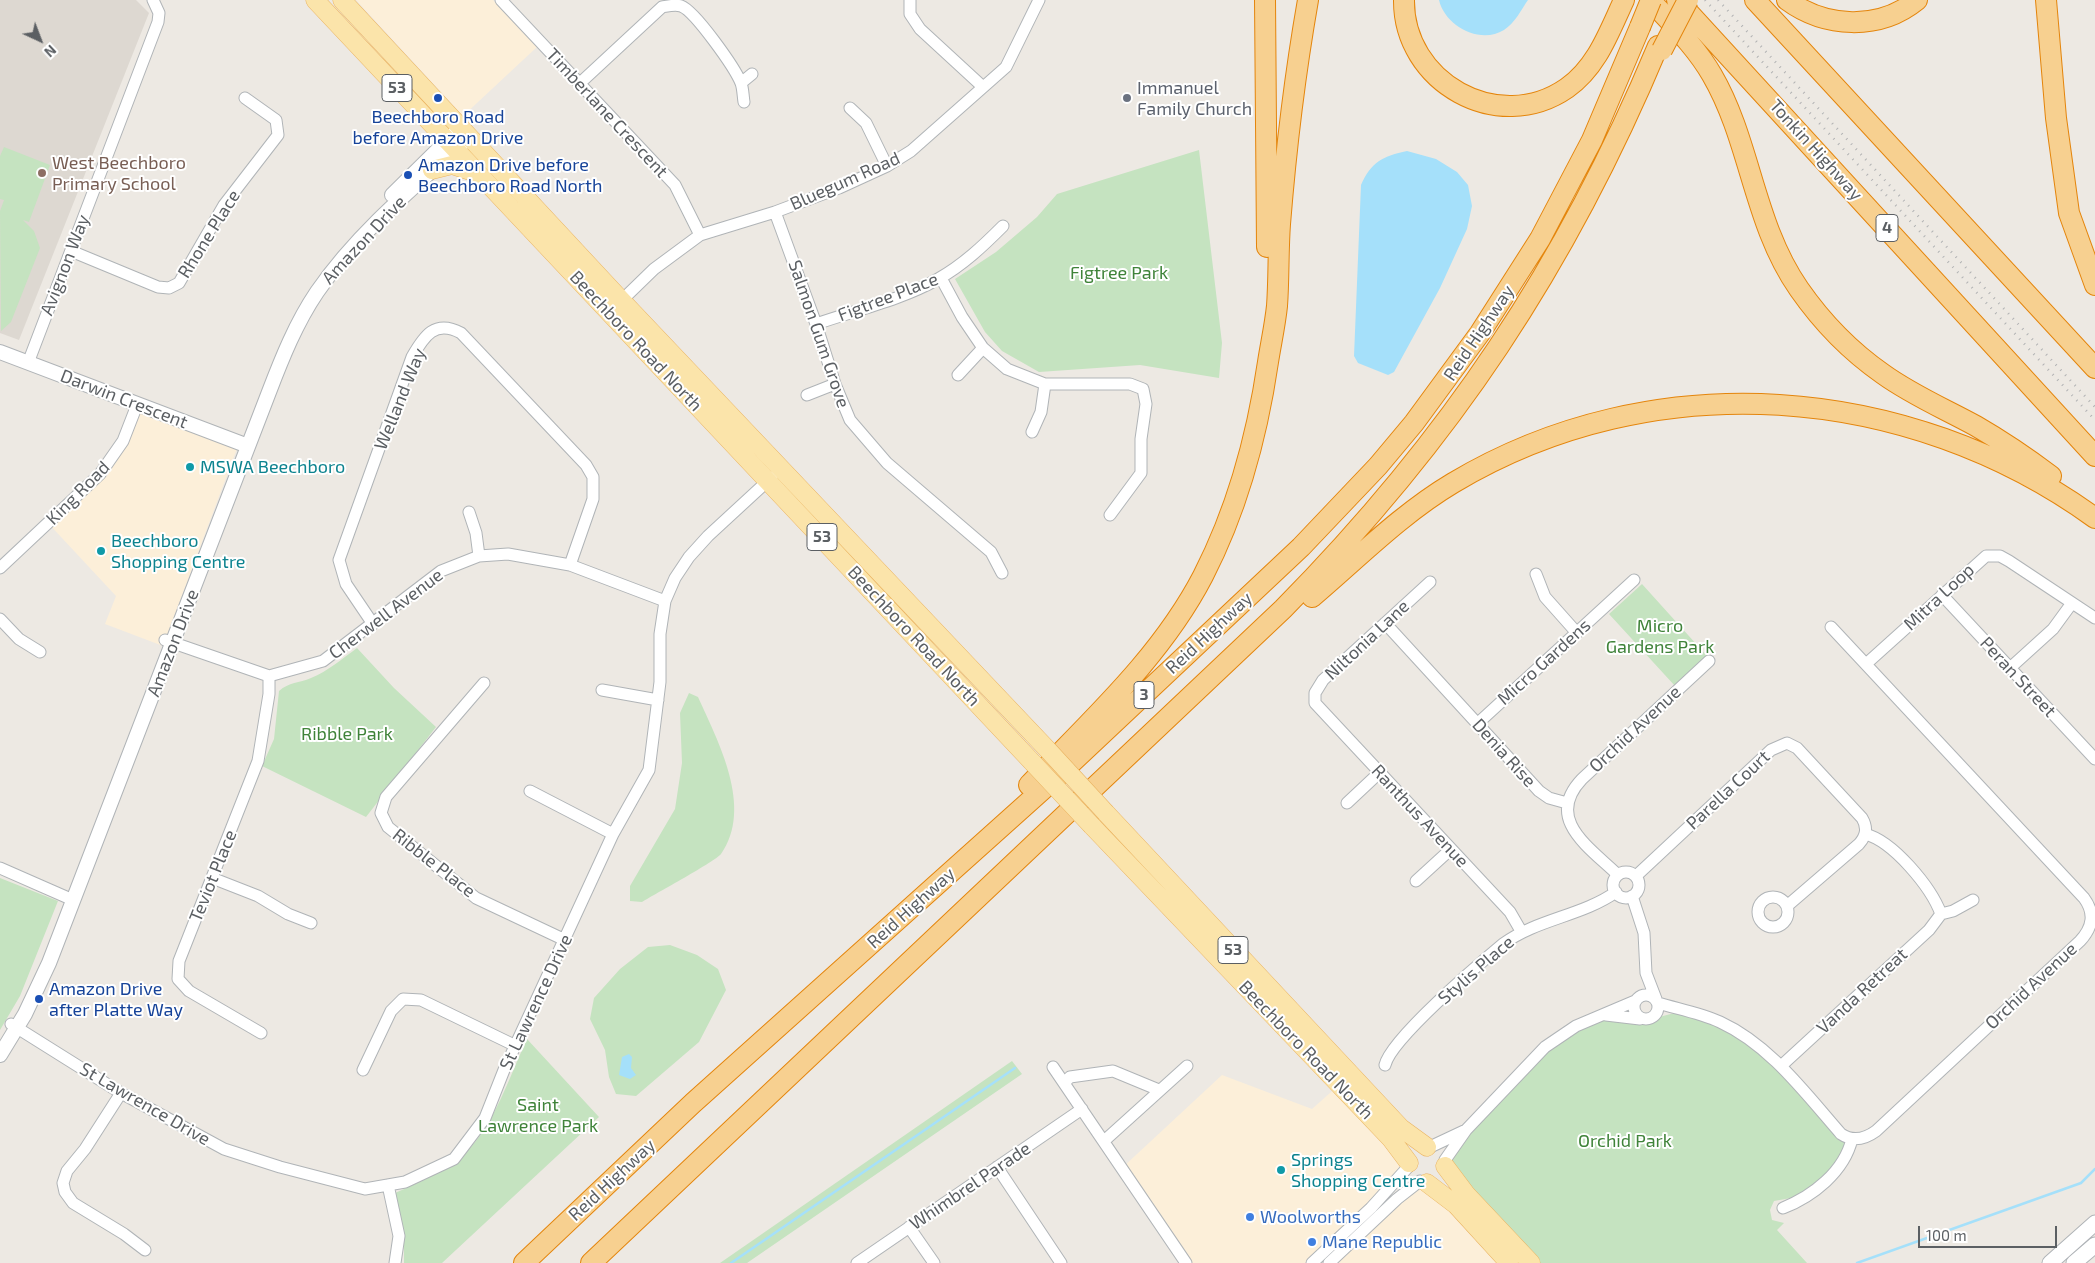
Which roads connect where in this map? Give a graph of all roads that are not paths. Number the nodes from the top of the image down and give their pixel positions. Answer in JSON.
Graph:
{"nodes":[{"id":1,"x":153,"y":0,"type":"edge"},
{"id":2,"x":342,"y":0,"type":"edge"},
{"id":3,"x":910,"y":0,"type":"edge"},
{"id":4,"x":1039,"y":0,"type":"edge"},
{"id":5,"x":1265,"y":0,"type":"edge"},
{"id":6,"x":1308,"y":0,"type":"edge"},
{"id":7,"x":1404,"y":0,"type":"edge"},
{"id":8,"x":1650,"y":0,"type":"edge"},
{"id":9,"x":1677,"y":0,"type":"edge"},
{"id":10,"x":1688,"y":0,"type":"edge"},
{"id":11,"x":1756,"y":0,"type":"edge"},
{"id":12,"x":1787,"y":0,"type":"edge"},
{"id":13,"x":1916,"y":0,"type":"edge"},
{"id":14,"x":507,"y":2,"type":"edge"},
{"id":15,"x":2045,"y":3,"type":"edge"},
{"id":16,"x":326,"y":4,"type":"edge"},
{"id":17,"x":1623,"y":4,"type":"edge"},
{"id":18,"x":1660,"y":48,"type":"junction"},
{"id":19,"x":752,"y":74,"type":"dead end"},
{"id":20,"x":741,"y":83,"type":"junction"},
{"id":21,"x":579,"y":84,"type":"junction"},
{"id":22,"x":983,"y":87,"type":"junction"},
{"id":23,"x":245,"y":98,"type":"dead end"},
{"id":24,"x":744,"y":102,"type":"dead end"},
{"id":25,"x":850,"y":108,"type":"dead end"},
{"id":26,"x":465,"y":132,"type":"junction"},
{"id":27,"x":451,"y":145,"type":"junction"},
{"id":28,"x":887,"y":166,"type":"junction"},
{"id":29,"x":432,"y":170,"type":"junction"},
{"id":30,"x":480,"y":176,"type":"junction"},
{"id":31,"x":775,"y":212,"type":"junction"},
{"id":32,"x":1003,"y":226,"type":"dead end"},
{"id":33,"x":700,"y":235,"type":"junction"},
{"id":34,"x":71,"y":251,"type":"junction"},
{"id":35,"x":940,"y":278,"type":"junction"},
{"id":36,"x":2095,"y":286,"type":"edge"},
{"id":37,"x":615,"y":306,"type":"junction"},
{"id":38,"x":816,"y":324,"type":"junction"},
{"id":39,"x":983,"y":348,"type":"junction"},
{"id":40,"x":0,"y":352,"type":"edge"},
{"id":41,"x":1268,"y":361,"type":"junction"},
{"id":42,"x":28,"y":363,"type":"junction"},
{"id":43,"x":2095,"y":368,"type":"edge"},
{"id":44,"x":958,"y":375,"type":"dead end"},
{"id":45,"x":835,"y":384,"type":"junction"},
{"id":46,"x":1045,"y":384,"type":"junction"},
{"id":47,"x":807,"y":395,"type":"dead end"},
{"id":48,"x":137,"y":404,"type":"junction"},
{"id":49,"x":1032,"y":432,"type":"dead end"},
{"id":50,"x":244,"y":445,"type":"junction"},
{"id":51,"x":2095,"y":456,"type":"edge"},
{"id":52,"x":774,"y":474,"type":"junction"},
{"id":53,"x":469,"y":512,"type":"dead end"},
{"id":54,"x":2095,"y":512,"type":"edge"},
{"id":55,"x":1110,"y":515,"type":"dead end"},
{"id":56,"x":2095,"y":518,"type":"edge"},
{"id":57,"x":479,"y":556,"type":"junction"},
{"id":58,"x":570,"y":565,"type":"junction"},
{"id":59,"x":0,"y":568,"type":"edge"},
{"id":60,"x":1002,"y":573,"type":"dead end"},
{"id":61,"x":1536,"y":574,"type":"dead end"},
{"id":62,"x":1634,"y":580,"type":"dead end"},
{"id":63,"x":1430,"y":582,"type":"dead end"},
{"id":64,"x":1942,"y":595,"type":"junction"},
{"id":65,"x":665,"y":601,"type":"junction"},
{"id":66,"x":2072,"y":603,"type":"junction"},
{"id":67,"x":2095,"y":618,"type":"edge"},
{"id":68,"x":0,"y":619,"type":"edge"},
{"id":69,"x":1385,"y":623,"type":"junction"},
{"id":70,"x":373,"y":624,"type":"junction"},
{"id":71,"x":1831,"y":626,"type":"dead end"},
{"id":72,"x":1577,"y":633,"type":"junction"},
{"id":73,"x":168,"y":642,"type":"junction"},
{"id":74,"x":40,"y":652,"type":"dead end"},
{"id":75,"x":1709,"y":661,"type":"dead end"},
{"id":76,"x":1866,"y":664,"type":"junction"},
{"id":77,"x":2010,"y":668,"type":"junction"},
{"id":78,"x":268,"y":676,"type":"junction"},
{"id":79,"x":484,"y":683,"type":"dead end"},
{"id":80,"x":602,"y":690,"type":"dead end"},
{"id":81,"x":658,"y":700,"type":"junction"},
{"id":82,"x":1315,"y":703,"type":"joint"},
{"id":83,"x":1477,"y":724,"type":"junction"},
{"id":84,"x":1145,"y":738,"type":"junction"},
{"id":85,"x":2095,"y":759,"type":"edge"},
{"id":86,"x":1378,"y":772,"type":"junction"},
{"id":87,"x":530,"y":791,"type":"dead end"},
{"id":88,"x":1347,"y":803,"type":"dead end"},
{"id":89,"x":1567,"y":803,"type":"junction"},
{"id":90,"x":612,"y":834,"type":"junction"},
{"id":91,"x":1865,"y":834,"type":"junction"},
{"id":92,"x":1451,"y":849,"type":"junction"},
{"id":93,"x":0,"y":868,"type":"edge"},
{"id":94,"x":1618,"y":875,"type":"junction"},
{"id":95,"x":1636,"y":876,"type":"junction"},
{"id":96,"x":212,"y":878,"type":"junction"},
{"id":97,"x":1416,"y":881,"type":"dead end"},
{"id":98,"x":1616,"y":892,"type":"junction"},
{"id":99,"x":1632,"y":896,"type":"junction"},
{"id":100,"x":70,"y":898,"type":"junction"},
{"id":101,"x":1973,"y":900,"type":"dead end"},
{"id":102,"x":1787,"y":906,"type":"dead end"},
{"id":103,"x":1941,"y":914,"type":"junction"},
{"id":104,"x":2093,"y":914,"type":"edge"},
{"id":105,"x":311,"y":923,"type":"dead end"},
{"id":106,"x":1521,"y":931,"type":"junction"},
{"id":107,"x":565,"y":940,"type":"junction"},
{"id":108,"x":1646,"y":973,"type":"junction"},
{"id":109,"x":1637,"y":999,"type":"junction"},
{"id":110,"x":1657,"y":1001,"type":"junction"},
{"id":111,"x":1682,"y":1010,"type":"junction"},
{"id":112,"x":1606,"y":1015,"type":"junction"},
{"id":113,"x":1655,"y":1016,"type":"junction"},
{"id":114,"x":1640,"y":1018,"type":"junction"},
{"id":115,"x":15,"y":1025,"type":"junction"},
{"id":116,"x":261,"y":1033,"type":"dead end"},
{"id":117,"x":770,"y":1035,"type":"junction"},
{"id":118,"x":0,"y":1040,"type":"edge"},
{"id":119,"x":516,"y":1046,"type":"junction"},
{"id":120,"x":0,"y":1055,"type":"edge"},
{"id":121,"x":1385,"y":1065,"type":"dead end"},
{"id":122,"x":1187,"y":1066,"type":"dead end"},
{"id":123,"x":1781,"y":1066,"type":"junction"},
{"id":124,"x":1053,"y":1067,"type":"dead end"},
{"id":125,"x":363,"y":1070,"type":"dead end"},
{"id":126,"x":1064,"y":1082,"type":"junction"},
{"id":127,"x":1159,"y":1090,"type":"junction"},
{"id":128,"x":121,"y":1092,"type":"junction"},
{"id":129,"x":1082,"y":1109,"type":"junction"},
{"id":130,"x":1466,"y":1130,"type":"junction"},
{"id":131,"x":1852,"y":1139,"type":"junction"},
{"id":132,"x":1104,"y":1141,"type":"junction"},
{"id":133,"x":1428,"y":1147,"type":"junction"},
{"id":134,"x":1445,"y":1163,"type":"junction"},
{"id":135,"x":1409,"y":1164,"type":"junction"},
{"id":136,"x":997,"y":1167,"type":"junction"},
{"id":137,"x":1423,"y":1182,"type":"junction"},
{"id":138,"x":388,"y":1185,"type":"junction"},
{"id":139,"x":1393,"y":1203,"type":"junction"},
{"id":140,"x":1371,"y":1208,"type":"junction"},
{"id":141,"x":1783,"y":1208,"type":"dead end"},
{"id":142,"x":2095,"y":1223,"type":"edge"},
{"id":143,"x":909,"y":1227,"type":"junction"},
{"id":144,"x":2095,"y":1245,"type":"edge"},
{"id":145,"x":145,"y":1250,"type":"dead end"},
{"id":146,"x":395,"y":1263,"type":"edge"},
{"id":147,"x":524,"y":1263,"type":"edge"},
{"id":148,"x":591,"y":1263,"type":"edge"},
{"id":149,"x":857,"y":1263,"type":"edge"},
{"id":150,"x":934,"y":1263,"type":"edge"},
{"id":151,"x":1061,"y":1263,"type":"edge"},
{"id":152,"x":1186,"y":1263,"type":"edge"},
{"id":153,"x":1312,"y":1263,"type":"edge"},
{"id":154,"x":1329,"y":1263,"type":"edge"},
{"id":155,"x":1509,"y":1263,"type":"edge"},
{"id":156,"x":1531,"y":1263,"type":"edge"},
{"id":157,"x":2050,"y":1263,"type":"edge"},
{"id":158,"x":2074,"y":1263,"type":"edge"}],
"edges":[{"from":1,"to":34,"type":"street","name":"Avignon Way"},
{"from":2,"to":26,"type":"main road","name":"Beechboro Road North","number":"53"},
{"from":3,"to":22,"type":"street"},
{"from":4,"to":22,"type":"street","name":"Bluegum Road"},
{"from":5,"to":41,"type":"highway"},
{"from":6,"to":41,"type":"highway"},
{"from":7,"to":17,"type":"highway"},
{"from":8,"to":54,"type":"highway"},
{"from":8,"to":117,"type":"highway","name":"Reid Highway","number":"3","bridge":true},
{"from":9,"to":18,"type":"highway"},
{"from":9,"to":51,"type":"highway","name":"Tonkin Highway","number":"4"},
{"from":10,"to":18,"type":"highway","bridge":true},
{"from":11,"to":43,"type":"highway"},
{"from":12,"to":13,"type":"highway"},
{"from":14,"to":21,"type":"street","name":"Timberlane Crescent"},
{"from":15,"to":36,"type":"highway"},
{"from":16,"to":27,"type":"main road","name":"Beechboro Road North","number":"53"},
{"from":18,"to":84,"type":"highway","name":"Reid Highway","number":"3"},
{"from":19,"to":20,"type":"street"},
{"from":20,"to":21,"type":"street"},
{"from":20,"to":24,"type":"street"},
{"from":21,"to":33,"type":"street","name":"Timberlane Crescent"},
{"from":22,"to":28,"type":"street","name":"Bluegum Road"},
{"from":23,"to":34,"type":"street","name":"Rhone Place"},
{"from":25,"to":28,"type":"street"},
{"from":26,"to":27,"type":"street","name":"Amazon Drive"},
{"from":26,"to":37,"type":"main road","name":"Beechboro Road North","number":"53"},
{"from":27,"to":29,"type":"street","name":"Amazon Drive"},
{"from":27,"to":30,"type":"main road","name":"Beechboro Road North","number":"53"},
{"from":27,"to":50,"type":"street","name":"Amazon Drive"},
{"from":28,"to":31,"type":"street","name":"Bluegum Road"},
{"from":29,"to":30,"type":"main road"},
{"from":29,"to":50,"type":"street","name":"Amazon Drive"},
{"from":30,"to":37,"type":"main road","name":"Beechboro Road North","number":"53"},
{"from":31,"to":33,"type":"street","name":"Bluegum Road"},
{"from":31,"to":38,"type":"street","name":"Salmon Gum Grove"},
{"from":32,"to":35,"type":"street","name":"Figtree Place"},
{"from":33,"to":37,"type":"street","name":"Bluegum Road"},
{"from":34,"to":42,"type":"street","name":"Avignon Way"},
{"from":35,"to":38,"type":"street","name":"Figtree Place"},
{"from":35,"to":39,"type":"street"},
{"from":37,"to":52,"type":"main road","name":"Beechboro Road North","number":"53"},
{"from":38,"to":45,"type":"street","name":"Salmon Gum Grove"},
{"from":39,"to":44,"type":"street"},
{"from":39,"to":46,"type":"street"},
{"from":40,"to":42,"type":"street","name":"Darwin Crescent"},
{"from":41,"to":117,"type":"highway"},
{"from":42,"to":48,"type":"street","name":"Darwin Crescent"},
{"from":45,"to":47,"type":"street"},
{"from":45,"to":60,"type":"street","name":"Salmon Gum Grove"},
{"from":46,"to":49,"type":"street"},
{"from":46,"to":55,"type":"street"},
{"from":48,"to":50,"type":"street","name":"Darwin Crescent"},
{"from":48,"to":59,"type":"street","name":"King Road"},
{"from":50,"to":73,"type":"street","name":"Amazon Drive"},
{"from":52,"to":65,"type":"street","name":"St Lawrence Drive"},
{"from":52,"to":133,"type":"main road","name":"Beechboro Road North","number":"53","bridge":true},
{"from":52,"to":135,"type":"main road","name":"Beechboro Road North","number":"53","bridge":true},
{"from":53,"to":57,"type":"street"},
{"from":56,"to":84,"type":"highway"},
{"from":57,"to":58,"type":"street","name":"Cherwell Avenue"},
{"from":57,"to":70,"type":"street","name":"Cherwell Avenue"},
{"from":58,"to":65,"type":"street","name":"Cherwell Avenue"},
{"from":58,"to":70,"type":"street","name":"Welland Way"},
{"from":61,"to":72,"type":"street"},
{"from":62,"to":72,"type":"street","name":"Micro Gardens"},
{"from":63,"to":69,"type":"street","name":"Niltonia Lane"},
{"from":64,"to":66,"type":"street","name":"Mitra Loop"},
{"from":64,"to":76,"type":"street","name":"Mitra Loop"},
{"from":64,"to":77,"type":"street","name":"Peran Street"},
{"from":65,"to":81,"type":"street","name":"St Lawrence Drive"},
{"from":66,"to":67,"type":"street","name":"Mitra Loop"},
{"from":66,"to":77,"type":"street"},
{"from":68,"to":74,"type":"street"},
{"from":69,"to":82,"type":"street","name":"Niltonia Lane"},
{"from":69,"to":83,"type":"street","name":"Denia Rise"},
{"from":70,"to":78,"type":"street","name":"Cherwell Avenue"},
{"from":71,"to":76,"type":"street","name":"Orchid Avenue"},
{"from":72,"to":83,"type":"street","name":"Micro Gardens"},
{"from":73,"to":78,"type":"street"},
{"from":73,"to":100,"type":"street","name":"Amazon Drive"},
{"from":75,"to":89,"type":"street","name":"Orchid Avenue"},
{"from":76,"to":104,"type":"street","name":"Orchid Avenue"},
{"from":77,"to":85,"type":"street","name":"Peran Street"},
{"from":78,"to":96,"type":"street","name":"Teviot Place"},
{"from":79,"to":107,"type":"street","name":"Ribble Place"},
{"from":80,"to":81,"type":"street"},
{"from":81,"to":90,"type":"street","name":"St Lawrence Drive"},
{"from":82,"to":86,"type":"street","name":"Ranthus Avenue"},
{"from":83,"to":89,"type":"street","name":"Denia Rise"},
{"from":84,"to":148,"type":"highway","name":"Reid Highway","number":"3"},
{"from":86,"to":88,"type":"street"},
{"from":86,"to":92,"type":"street","name":"Ranthus Avenue"},
{"from":87,"to":90,"type":"street"},
{"from":89,"to":94,"type":"street"},
{"from":90,"to":107,"type":"street","name":"St Lawrence Drive"},
{"from":91,"to":95,"type":"street","name":"Parella Court"},
{"from":91,"to":102,"type":"street"},
{"from":91,"to":103,"type":"street"},
{"from":92,"to":97,"type":"street"},
{"from":92,"to":106,"type":"street","name":"Ranthus Avenue"},
{"from":93,"to":100,"type":"street"},
{"from":94,"to":95,"type":"street"},
{"from":94,"to":98,"type":"street"},
{"from":95,"to":99,"type":"street"},
{"from":96,"to":105,"type":"street"},
{"from":96,"to":116,"type":"street","name":"Teviot Place"},
{"from":98,"to":99,"type":"street"},
{"from":98,"to":106,"type":"street","name":"Stylis Place"},
{"from":99,"to":108,"type":"street"},
{"from":100,"to":115,"type":"street","name":"Amazon Drive"},
{"from":101,"to":103,"type":"street","name":"Vanda Retreat"},
{"from":103,"to":123,"type":"street","name":"Vanda Retreat"},
{"from":104,"to":131,"type":"street","name":"Orchid Avenue"},
{"from":106,"to":121,"type":"street","name":"Stylis Place"},
{"from":107,"to":119,"type":"street","name":"St Lawrence Drive"},
{"from":108,"to":109,"type":"street"},
{"from":108,"to":110,"type":"street"},
{"from":109,"to":110,"type":"street"},
{"from":109,"to":112,"type":"street"},
{"from":109,"to":114,"type":"street"},
{"from":110,"to":111,"type":"street"},
{"from":110,"to":113,"type":"street"},
{"from":111,"to":113,"type":"street"},
{"from":111,"to":123,"type":"street"},
{"from":112,"to":114,"type":"street"},
{"from":112,"to":130,"type":"street"},
{"from":113,"to":114,"type":"street"},
{"from":115,"to":118,"type":"street","name":"Amazon Drive"},
{"from":115,"to":120,"type":"street","name":"Amazon Drive"},
{"from":115,"to":128,"type":"street","name":"St Lawrence Drive"},
{"from":117,"to":147,"type":"highway","name":"Reid Highway","number":"3"},
{"from":119,"to":125,"type":"street"},
{"from":119,"to":138,"type":"street","name":"St Lawrence Drive"},
{"from":122,"to":127,"type":"street"},
{"from":123,"to":131,"type":"street"},
{"from":124,"to":126,"type":"street"},
{"from":126,"to":127,"type":"street"},
{"from":126,"to":129,"type":"street"},
{"from":127,"to":132,"type":"street"},
{"from":128,"to":138,"type":"street","name":"St Lawrence Drive"},
{"from":128,"to":145,"type":"street"},
{"from":129,"to":132,"type":"street"},
{"from":129,"to":136,"type":"street","name":"Whimbrel Parade"},
{"from":130,"to":133,"type":"street"},
{"from":130,"to":134,"type":"street"},
{"from":131,"to":141,"type":"street"},
{"from":132,"to":152,"type":"street"},
{"from":133,"to":134,"type":"main road","number":"53"},
{"from":133,"to":135,"type":"main road"},
{"from":134,"to":137,"type":"main road"},
{"from":134,"to":156,"type":"main road","number":"53"},
{"from":135,"to":137,"type":"main road","number":"53"},
{"from":135,"to":140,"type":"street"},
{"from":136,"to":143,"type":"street","name":"Whimbrel Parade"},
{"from":136,"to":151,"type":"street"},
{"from":137,"to":139,"type":"street"},
{"from":137,"to":155,"type":"main road","number":"53"},
{"from":138,"to":146,"type":"street"},
{"from":139,"to":140,"type":"street"},
{"from":139,"to":154,"type":"street"},
{"from":140,"to":153,"type":"street"},
{"from":142,"to":157,"type":"main road"},
{"from":143,"to":149,"type":"street","name":"Whimbrel Parade"},
{"from":143,"to":150,"type":"street"},
{"from":144,"to":158,"type":"main road"}]}
